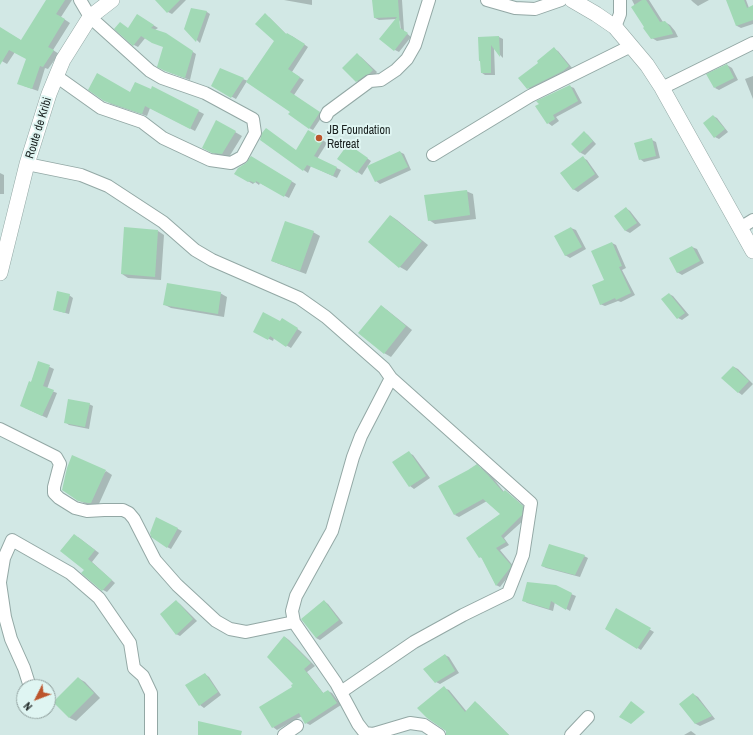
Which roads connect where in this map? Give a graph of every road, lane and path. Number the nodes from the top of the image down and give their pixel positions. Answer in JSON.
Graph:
{"nodes":[{"id":1,"x":80,"y":0,"type":"edge"},
{"id":2,"x":112,"y":0,"type":"edge"},
{"id":3,"x":429,"y":0,"type":"edge"},
{"id":4,"x":487,"y":0,"type":"edge"},
{"id":5,"x":561,"y":0,"type":"edge"},
{"id":6,"x":572,"y":0,"type":"edge"},
{"id":7,"x":620,"y":0,"type":"edge"},
{"id":8,"x":90,"y":17,"type":"junction"},
{"id":9,"x":615,"y":27,"type":"junction"},
{"id":10,"x":753,"y":43,"type":"edge"},
{"id":11,"x":631,"y":46,"type":"junction"},
{"id":12,"x":56,"y":76,"type":"junction"},
{"id":13,"x":662,"y":88,"type":"junction"},
{"id":14,"x":326,"y":116,"type":"dead end"},
{"id":15,"x":433,"y":155,"type":"dead end"},
{"id":16,"x":27,"y":164,"type":"junction"},
{"id":17,"x":753,"y":220,"type":"edge"},
{"id":18,"x":740,"y":228,"type":"junction"},
{"id":19,"x":753,"y":251,"type":"edge"},
{"id":20,"x":0,"y":273,"type":"edge"},
{"id":21,"x":391,"y":378,"type":"junction"},
{"id":22,"x":0,"y":428,"type":"edge"},
{"id":23,"x":0,"y":583,"type":"edge"},
{"id":24,"x":294,"y":622,"type":"junction"},
{"id":25,"x":27,"y":679,"type":"edge"},
{"id":26,"x":341,"y":692,"type":"junction"},
{"id":27,"x":588,"y":717,"type":"dead end"},
{"id":28,"x":297,"y":726,"type":"dead end"},
{"id":29,"x":151,"y":735,"type":"edge"},
{"id":30,"x":284,"y":735,"type":"edge"},
{"id":31,"x":439,"y":735,"type":"edge"},
{"id":32,"x":571,"y":735,"type":"edge"}],
"edges":[{"from":1,"to":8,"type":"street"},
{"from":2,"to":8,"type":"main road","name":"Route de Kribi"},
{"from":3,"to":14,"type":"street"},
{"from":4,"to":5,"type":"street"},
{"from":6,"to":9,"type":"main road"},
{"from":7,"to":9,"type":"street"},
{"from":8,"to":12,"type":"main road","name":"Route de Kribi"},
{"from":8,"to":12,"type":"street"},
{"from":9,"to":11,"type":"main road"},
{"from":10,"to":13,"type":"street"},
{"from":11,"to":13,"type":"main road"},
{"from":11,"to":15,"type":"street"},
{"from":12,"to":16,"type":"main road","name":"Route de Kribi"},
{"from":13,"to":18,"type":"main road"},
{"from":16,"to":20,"type":"main road","name":"Route de Kribi"},
{"from":16,"to":21,"type":"street"},
{"from":17,"to":18,"type":"street"},
{"from":18,"to":19,"type":"main road"},
{"from":21,"to":24,"type":"street"},
{"from":21,"to":26,"type":"street"},
{"from":22,"to":24,"type":"street"},
{"from":23,"to":25,"type":"street"},
{"from":23,"to":29,"type":"street"},
{"from":24,"to":26,"type":"street"},
{"from":26,"to":31,"type":"street"},
{"from":27,"to":32,"type":"street"},
{"from":28,"to":30,"type":"street"}]}
